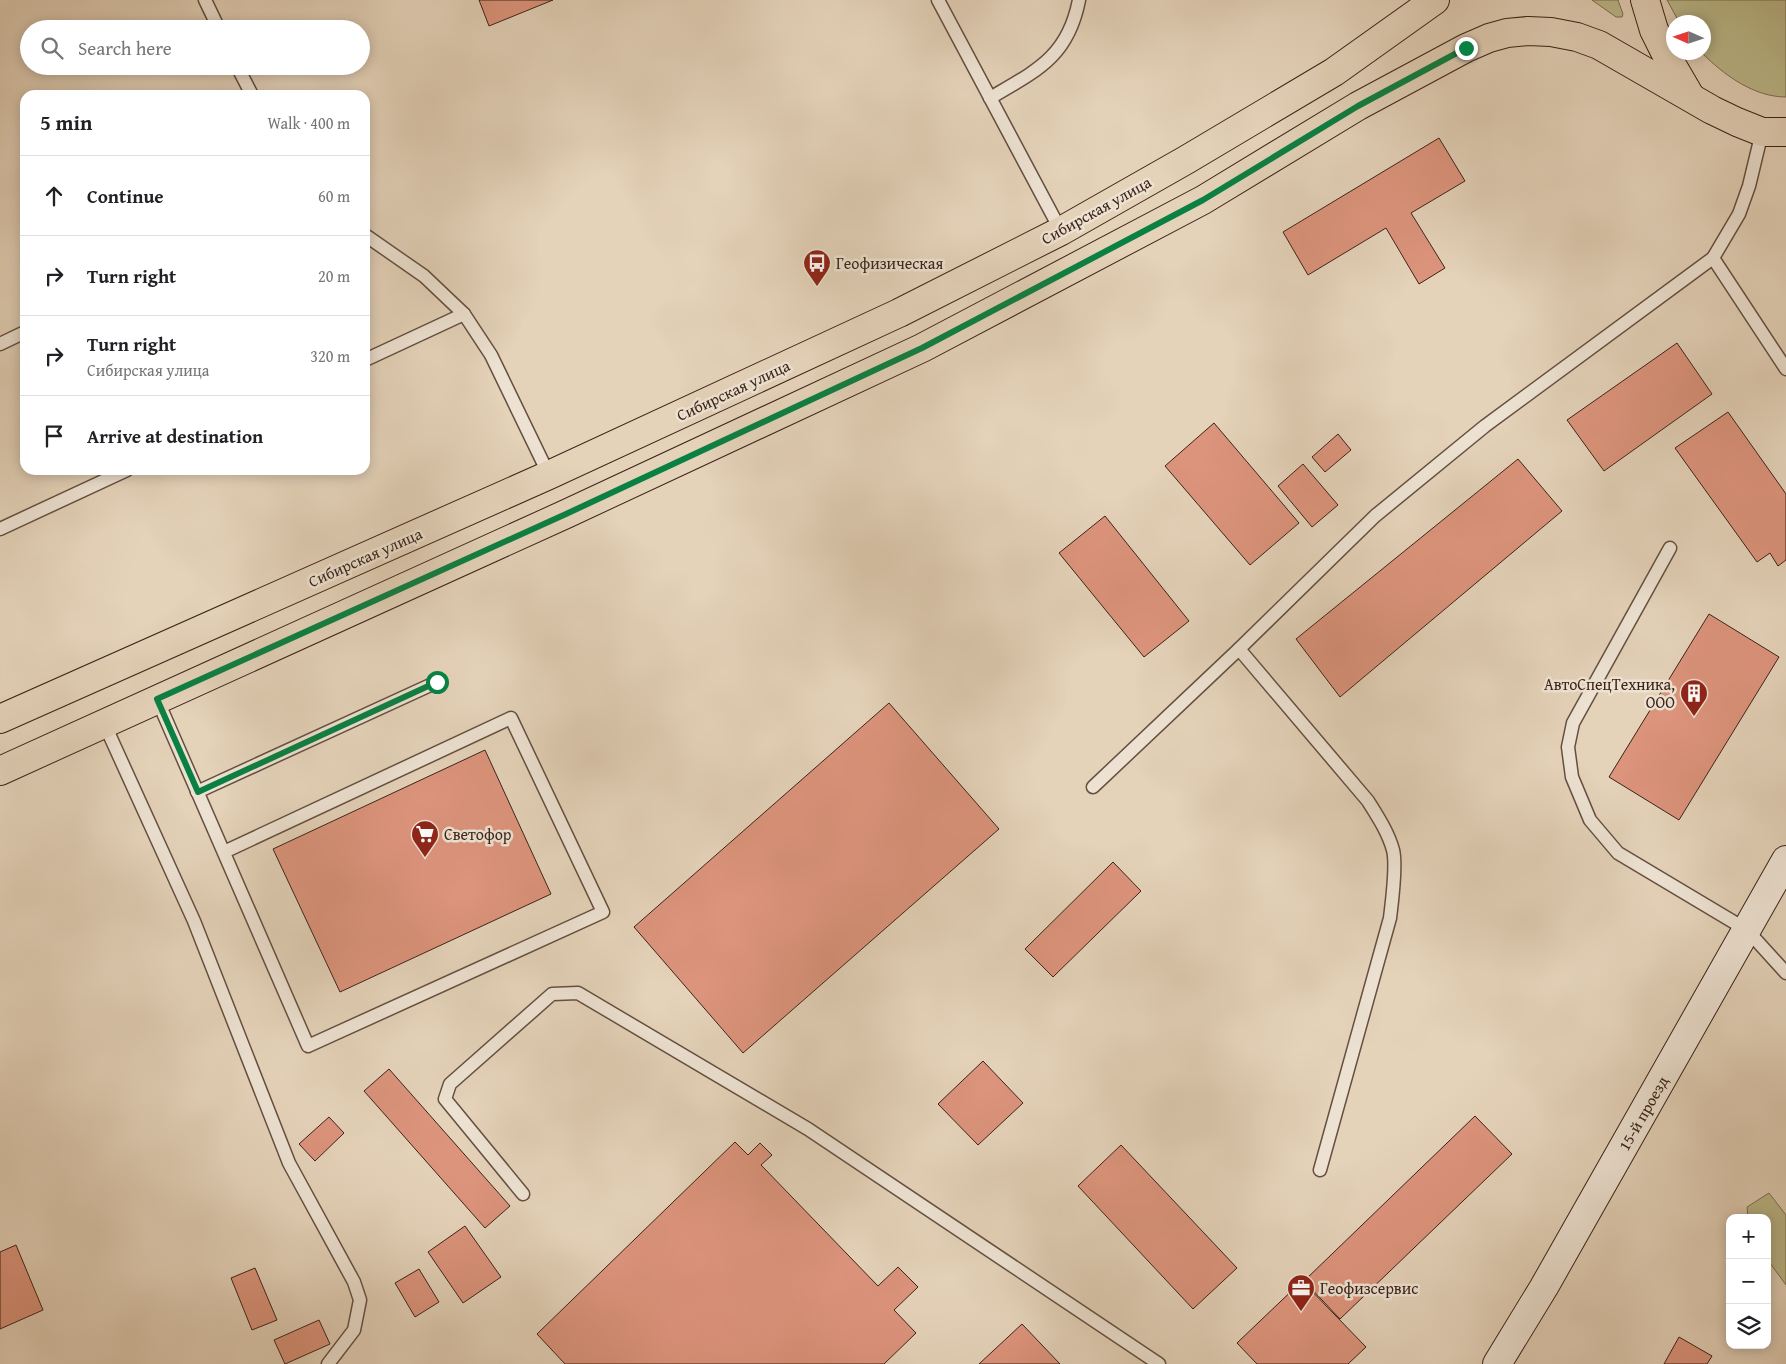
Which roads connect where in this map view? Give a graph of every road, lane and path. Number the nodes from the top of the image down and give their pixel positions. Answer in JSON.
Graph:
{"nodes":[{"id":1,"x":205,"y":0,"type":"edge"},
{"id":2,"x":938,"y":0,"type":"edge"},
{"id":3,"x":1079,"y":0,"type":"edge"},
{"id":4,"x":1435,"y":0,"type":"edge"},
{"id":5,"x":1645,"y":0,"type":"edge"},
{"id":6,"x":215,"y":20,"type":"edge"},
{"id":7,"x":242,"y":75,"type":"edge"},
{"id":8,"x":250,"y":90,"type":"edge"},
{"id":9,"x":1691,"y":97,"type":"junction"},
{"id":10,"x":990,"y":98,"type":"junction"},
{"id":11,"x":1778,"y":135,"type":"edge"},
{"id":12,"x":1061,"y":231,"type":"junction"},
{"id":13,"x":370,"y":238,"type":"edge"},
{"id":14,"x":1713,"y":258,"type":"junction"},
{"id":15,"x":464,"y":314,"type":"junction"},
{"id":16,"x":20,"y":334,"type":"edge"},
{"id":17,"x":0,"y":344,"type":"edge"},
{"id":18,"x":370,"y":358,"type":"edge"},
{"id":19,"x":1786,"y":369,"type":"edge"},
{"id":20,"x":116,"y":475,"type":"edge"},
{"id":21,"x":549,"y":475,"type":"junction"},
{"id":22,"x":0,"y":529,"type":"edge"},
{"id":23,"x":1670,"y":548,"type":"dead end"},
{"id":24,"x":1239,"y":649,"type":"junction"},
{"id":25,"x":437,"y":682,"type":"dead end"},
{"id":26,"x":157,"y":699,"type":"junction"},
{"id":27,"x":0,"y":719,"type":"edge"},
{"id":28,"x":104,"y":723,"type":"junction"},
{"id":29,"x":0,"y":771,"type":"edge"},
{"id":30,"x":1093,"y":787,"type":"dead end"},
{"id":31,"x":198,"y":792,"type":"junction"},
{"id":32,"x":224,"y":852,"type":"junction"},
{"id":33,"x":1786,"y":860,"type":"edge"},
{"id":34,"x":1747,"y":930,"type":"junction"},
{"id":35,"x":1786,"y":973,"type":"edge"},
{"id":36,"x":1320,"y":1170,"type":"dead end"},
{"id":37,"x":523,"y":1194,"type":"dead end"},
{"id":38,"x":328,"y":1364,"type":"edge"},
{"id":39,"x":1159,"y":1364,"type":"edge"},
{"id":40,"x":1497,"y":1364,"type":"edge"}],
"edges":[{"from":1,"to":6,"type":"lane"},
{"from":2,"to":10,"type":"lane"},
{"from":3,"to":10,"type":"lane"},
{"from":4,"to":12,"type":"main road","name":"Сибирская улица"},
{"from":5,"to":9,"type":"main road"},
{"from":7,"to":8,"type":"lane"},
{"from":9,"to":11,"type":"main road"},
{"from":9,"to":26,"type":"main road"},
{"from":10,"to":12,"type":"lane"},
{"from":11,"to":14,"type":"lane"},
{"from":12,"to":21,"type":"main road","name":"Сибирская улица"},
{"from":13,"to":15,"type":"lane"},
{"from":14,"to":19,"type":"lane"},
{"from":14,"to":24,"type":"lane"},
{"from":15,"to":18,"type":"lane"},
{"from":15,"to":21,"type":"lane"},
{"from":16,"to":17,"type":"lane"},
{"from":20,"to":22,"type":"lane"},
{"from":21,"to":27,"type":"main road","name":"Сибирская улица"},
{"from":23,"to":34,"type":"lane"},
{"from":24,"to":30,"type":"lane"},
{"from":24,"to":36,"type":"lane"},
{"from":25,"to":31,"type":"lane"},
{"from":26,"to":28,"type":"main road"},
{"from":26,"to":31,"type":"lane"},
{"from":28,"to":29,"type":"main road"},
{"from":28,"to":38,"type":"lane"},
{"from":31,"to":32,"type":"lane"},
{"from":32,"to":32,"type":"lane"},
{"from":33,"to":34,"type":"main road","name":"15-й проезд"},
{"from":34,"to":35,"type":"lane"},
{"from":34,"to":40,"type":"main road","name":"15-й проезд"},
{"from":37,"to":39,"type":"lane"}]}
